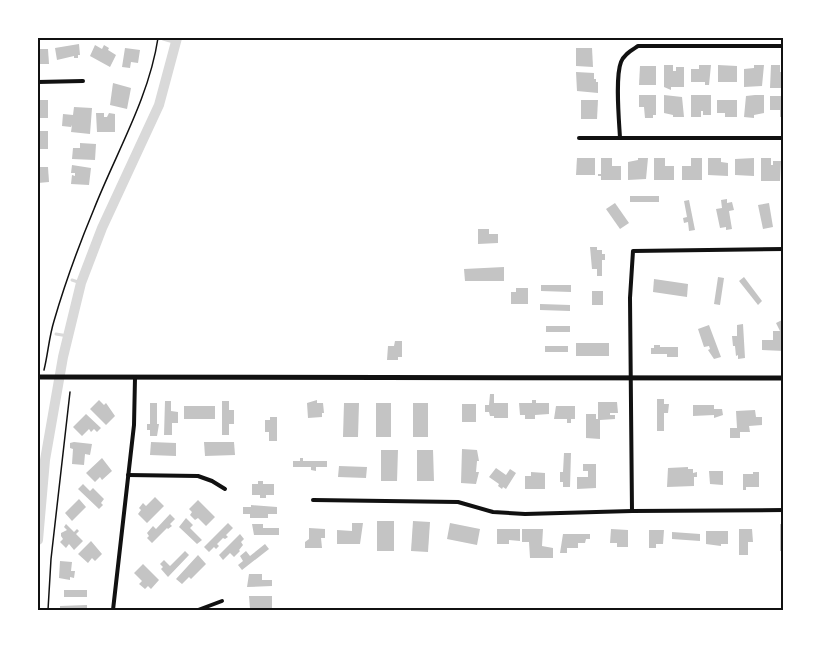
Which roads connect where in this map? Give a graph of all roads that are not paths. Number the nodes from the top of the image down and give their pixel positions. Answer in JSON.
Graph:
{"nodes":[{"id":1,"x":783,"y":46,"type":"edge"},
{"id":2,"x":38,"y":81,"type":"edge"},
{"id":3,"x":83,"y":81,"type":"dead end"},
{"id":4,"x":579,"y":138,"type":"dead end"},
{"id":5,"x":620,"y":138,"type":"junction"},
{"id":6,"x":783,"y":138,"type":"edge"},
{"id":7,"x":783,"y":249,"type":"edge"},
{"id":8,"x":40,"y":377,"type":"edge"},
{"id":9,"x":630,"y":377,"type":"junction"},
{"id":10,"x":135,"y":378,"type":"junction"},
{"id":11,"x":783,"y":378,"type":"edge"},
{"id":12,"x":128,"y":475,"type":"junction"},
{"id":13,"x":225,"y":489,"type":"dead end"},
{"id":14,"x":313,"y":500,"type":"dead end"},
{"id":15,"x":783,"y":510,"type":"edge"},
{"id":16,"x":632,"y":511,"type":"junction"},
{"id":17,"x":222,"y":602,"type":"dead end"},
{"id":18,"x":113,"y":610,"type":"edge"},
{"id":19,"x":198,"y":610,"type":"edge"}],
"edges":[{"from":1,"to":5,"type":"street"},
{"from":2,"to":3,"type":"street"},
{"from":4,"to":5,"type":"street"},
{"from":5,"to":6,"type":"street"},
{"from":7,"to":9,"type":"street"},
{"from":8,"to":10,"type":"street"},
{"from":9,"to":10,"type":"street"},
{"from":9,"to":11,"type":"street"},
{"from":9,"to":16,"type":"street"},
{"from":10,"to":12,"type":"street"},
{"from":12,"to":13,"type":"street"},
{"from":12,"to":18,"type":"street"},
{"from":14,"to":16,"type":"street"},
{"from":15,"to":16,"type":"street"},
{"from":17,"to":19,"type":"street"}]}
